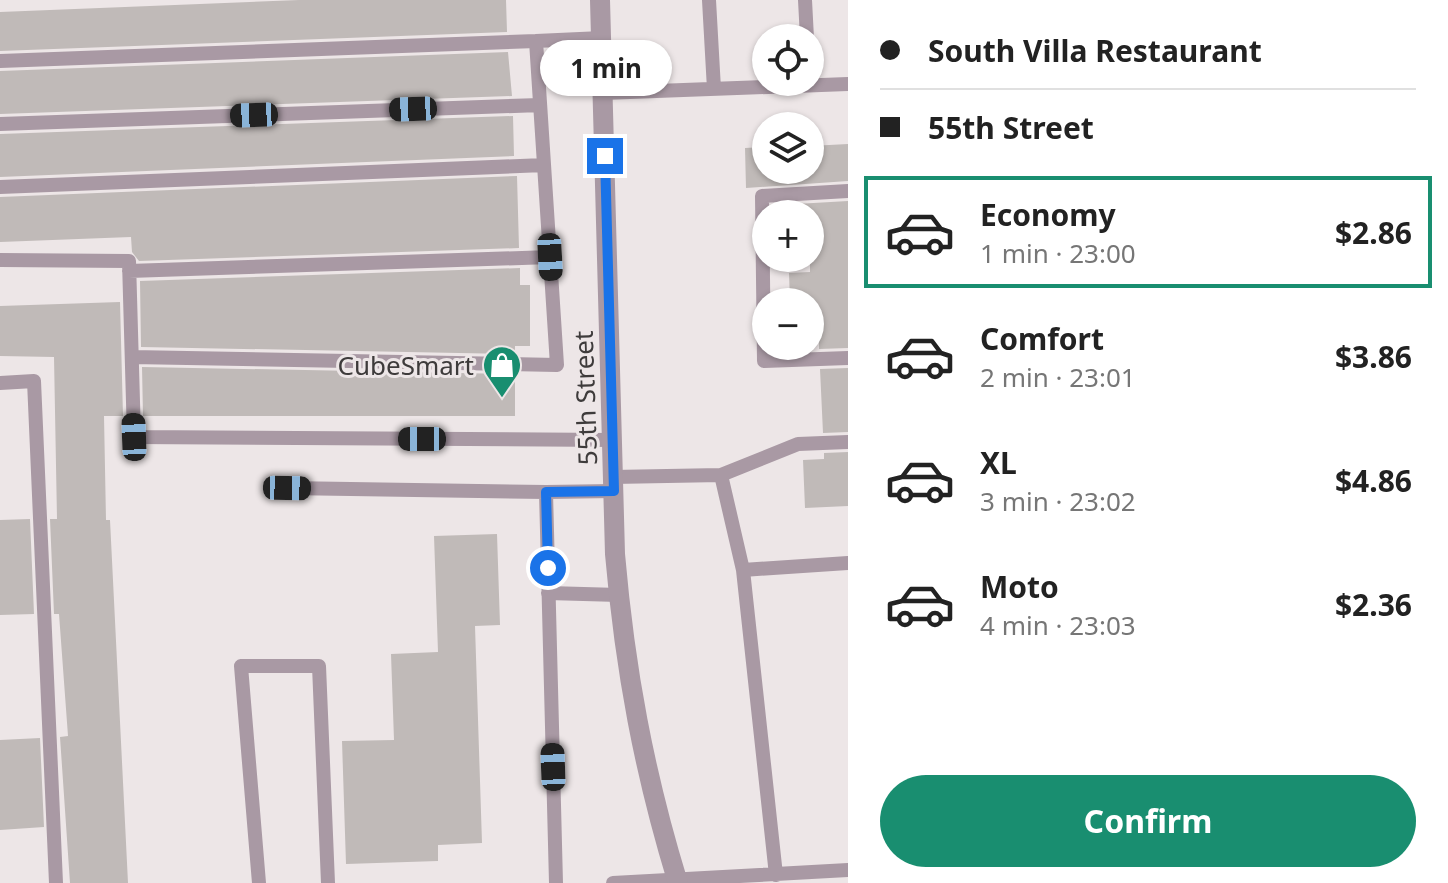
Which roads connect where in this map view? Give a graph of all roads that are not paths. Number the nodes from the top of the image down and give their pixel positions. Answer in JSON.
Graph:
{"nodes":[{"id":1,"x":600,"y":0,"type":"edge"},
{"id":2,"x":709,"y":0,"type":"edge"},
{"id":3,"x":805,"y":0,"type":"edge"},
{"id":4,"x":806,"y":24,"type":"edge"},
{"id":5,"x":602,"y":38,"type":"junction"},
{"id":6,"x":536,"y":41,"type":"junction"},
{"id":7,"x":0,"y":61,"type":"edge"},
{"id":8,"x":824,"y":84,"type":"edge"},
{"id":9,"x":848,"y":84,"type":"edge"},
{"id":10,"x":752,"y":87,"type":"edge"},
{"id":11,"x":714,"y":89,"type":"junction"},
{"id":12,"x":603,"y":93,"type":"junction"},
{"id":13,"x":540,"y":105,"type":"junction"},
{"id":14,"x":0,"y":124,"type":"edge"},
{"id":15,"x":544,"y":165,"type":"junction"},
{"id":16,"x":0,"y":187,"type":"edge"},
{"id":17,"x":848,"y":191,"type":"edge"},
{"id":18,"x":550,"y":257,"type":"junction"},
{"id":19,"x":0,"y":260,"type":"edge"},
{"id":20,"x":129,"y":271,"type":"junction"},
{"id":21,"x":132,"y":357,"type":"junction"},
{"id":22,"x":848,"y":358,"type":"edge"},
{"id":23,"x":0,"y":383,"type":"edge"},
{"id":24,"x":612,"y":440,"type":"junction"},
{"id":25,"x":848,"y":442,"type":"edge"},
{"id":26,"x":721,"y":475,"type":"junction"},
{"id":27,"x":613,"y":484,"type":"junction"},
{"id":28,"x":287,"y":488,"type":"dead end"},
{"id":29,"x":546,"y":492,"type":"junction"},
{"id":30,"x":848,"y":563,"type":"edge"},
{"id":31,"x":743,"y":570,"type":"junction"},
{"id":32,"x":548,"y":593,"type":"junction"},
{"id":33,"x":619,"y":595,"type":"junction"},
{"id":34,"x":848,"y":870,"type":"edge"},
{"id":35,"x":776,"y":875,"type":"junction"},
{"id":36,"x":677,"y":882,"type":"edge"},
{"id":37,"x":56,"y":883,"type":"edge"},
{"id":38,"x":259,"y":883,"type":"edge"},
{"id":39,"x":328,"y":883,"type":"edge"},
{"id":40,"x":556,"y":883,"type":"edge"},
{"id":41,"x":613,"y":883,"type":"edge"}],
"edges":[{"from":1,"to":5,"type":"street","name":"55th Street"},
{"from":2,"to":11,"type":"lane"},
{"from":3,"to":4,"type":"lane"},
{"from":5,"to":6,"type":"lane"},
{"from":5,"to":12,"type":"street","name":"55th Street"},
{"from":6,"to":7,"type":"lane"},
{"from":6,"to":13,"type":"lane"},
{"from":8,"to":9,"type":"lane"},
{"from":10,"to":11,"type":"lane"},
{"from":11,"to":12,"type":"lane"},
{"from":12,"to":24,"type":"street","name":"55th Street"},
{"from":13,"to":14,"type":"lane"},
{"from":13,"to":15,"type":"lane"},
{"from":15,"to":16,"type":"lane"},
{"from":15,"to":18,"type":"lane"},
{"from":17,"to":22,"type":"lane"},
{"from":18,"to":20,"type":"lane"},
{"from":18,"to":21,"type":"lane"},
{"from":19,"to":20,"type":"lane"},
{"from":20,"to":21,"type":"lane"},
{"from":21,"to":24,"type":"lane"},
{"from":23,"to":37,"type":"lane"},
{"from":24,"to":27,"type":"street","name":"55th Street"},
{"from":25,"to":26,"type":"lane"},
{"from":26,"to":27,"type":"lane"},
{"from":26,"to":31,"type":"lane"},
{"from":27,"to":29,"type":"lane"},
{"from":27,"to":33,"type":"street","name":"55th Street"},
{"from":28,"to":29,"type":"lane"},
{"from":29,"to":32,"type":"lane"},
{"from":30,"to":31,"type":"lane"},
{"from":31,"to":35,"type":"lane"},
{"from":32,"to":33,"type":"lane"},
{"from":32,"to":40,"type":"lane"},
{"from":33,"to":36,"type":"street","name":"55th Street"},
{"from":34,"to":35,"type":"lane"},
{"from":35,"to":36,"type":"lane"},
{"from":36,"to":41,"type":"lane"},
{"from":38,"to":39,"type":"lane"}]}
